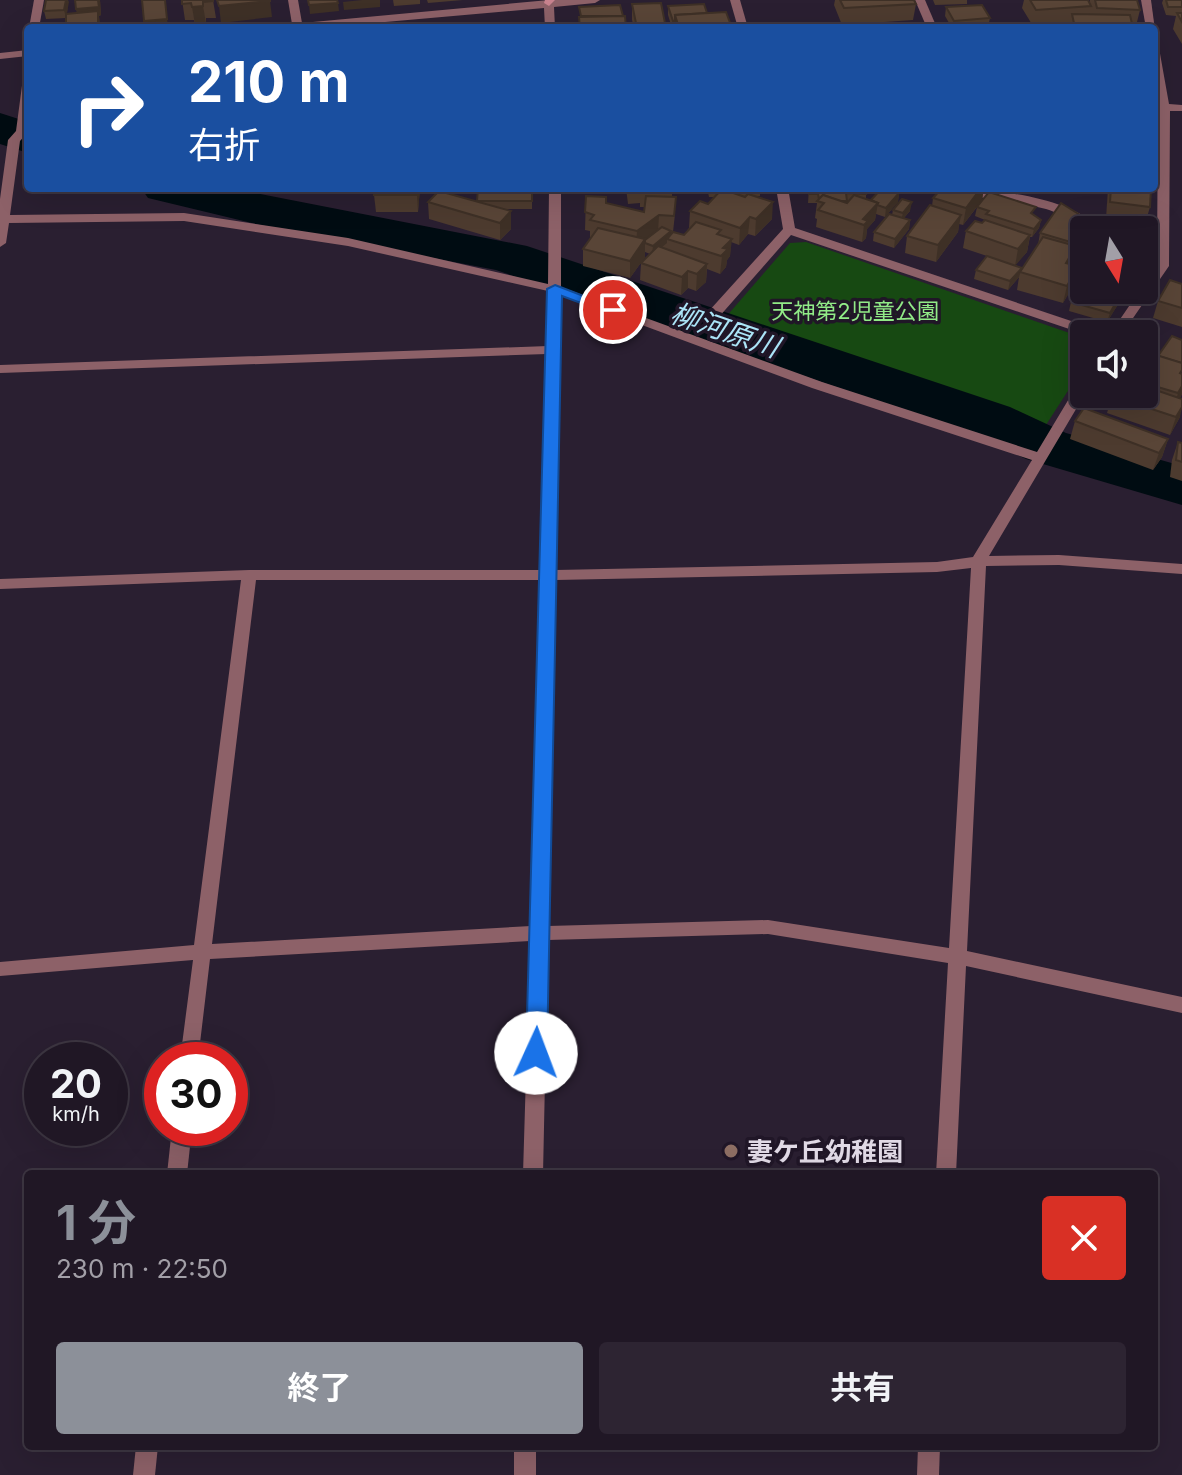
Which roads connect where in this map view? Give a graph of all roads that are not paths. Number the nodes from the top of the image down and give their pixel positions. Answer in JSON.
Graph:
{"nodes":[{"id":1,"x":39,"y":0,"type":"edge"},
{"id":2,"x":293,"y":0,"type":"edge"},
{"id":3,"x":595,"y":0,"type":"edge"},
{"id":4,"x":735,"y":0,"type":"edge"},
{"id":5,"x":920,"y":0,"type":"edge"},
{"id":6,"x":1146,"y":0,"type":"edge"},
{"id":7,"x":549,"y":1,"type":"edge"},
{"id":8,"x":35,"y":24,"type":"edge"},
{"id":9,"x":297,"y":24,"type":"edge"},
{"id":10,"x":327,"y":24,"type":"edge"},
{"id":11,"x":550,"y":24,"type":"edge"},
{"id":12,"x":742,"y":24,"type":"edge"},
{"id":13,"x":930,"y":24,"type":"edge"},
{"id":14,"x":1150,"y":24,"type":"edge"},
{"id":15,"x":24,"y":53,"type":"edge"},
{"id":16,"x":0,"y":56,"type":"edge"},
{"id":17,"x":1159,"y":107,"type":"edge"},
{"id":18,"x":1182,"y":108,"type":"edge"},
{"id":19,"x":24,"y":111,"type":"edge"},
{"id":20,"x":21,"y":135,"type":"edge"},
{"id":21,"x":555,"y":192,"type":"edge"},
{"id":22,"x":783,"y":192,"type":"edge"},
{"id":23,"x":958,"y":192,"type":"edge"},
{"id":24,"x":1073,"y":216,"type":"edge"},
{"id":25,"x":2,"y":219,"type":"edge"},
{"id":26,"x":789,"y":230,"type":"junction"},
{"id":27,"x":0,"y":243,"type":"edge"},
{"id":28,"x":1158,"y":263,"type":"edge"},
{"id":29,"x":1163,"y":266,"type":"junction"},
{"id":30,"x":555,"y":289,"type":"junction"},
{"id":31,"x":713,"y":315,"type":"dead end"},
{"id":32,"x":1128,"y":320,"type":"edge"},
{"id":33,"x":1070,"y":325,"type":"edge"},
{"id":34,"x":554,"y":350,"type":"junction"},
{"id":35,"x":0,"y":369,"type":"edge"},
{"id":36,"x":1070,"y":408,"type":"edge"},
{"id":37,"x":1040,"y":455,"type":"junction"},
{"id":38,"x":979,"y":560,"type":"junction"},
{"id":39,"x":1182,"y":569,"type":"edge"},
{"id":40,"x":249,"y":575,"type":"junction"},
{"id":41,"x":547,"y":575,"type":"junction"},
{"id":42,"x":0,"y":584,"type":"edge"},
{"id":43,"x":540,"y":933,"type":"junction"},
{"id":44,"x":201,"y":952,"type":"junction"},
{"id":45,"x":959,"y":957,"type":"junction"},
{"id":46,"x":0,"y":969,"type":"edge"},
{"id":47,"x":1182,"y":1005,"type":"edge"},
{"id":48,"x":191,"y":1042,"type":"edge"},
{"id":49,"x":180,"y":1146,"type":"edge"},
{"id":50,"x":177,"y":1170,"type":"edge"},
{"id":51,"x":533,"y":1170,"type":"edge"},
{"id":52,"x":946,"y":1170,"type":"edge"},
{"id":53,"x":147,"y":1450,"type":"edge"},
{"id":54,"x":525,"y":1450,"type":"edge"},
{"id":55,"x":929,"y":1450,"type":"edge"},
{"id":56,"x":144,"y":1475,"type":"edge"},
{"id":57,"x":525,"y":1475,"type":"edge"},
{"id":58,"x":928,"y":1475,"type":"edge"}],
"edges":[{"from":1,"to":8,"type":"street"},
{"from":2,"to":9,"type":"street"},
{"from":3,"to":7,"type":"street"},
{"from":4,"to":12,"type":"street"},
{"from":5,"to":13,"type":"street"},
{"from":6,"to":14,"type":"street"},
{"from":7,"to":10,"type":"street"},
{"from":7,"to":11,"type":"street"},
{"from":15,"to":16,"type":"street"},
{"from":17,"to":18,"type":"street"},
{"from":17,"to":29,"type":"street"},
{"from":19,"to":20,"type":"street"},
{"from":20,"to":25,"type":"street"},
{"from":21,"to":30,"type":"street"},
{"from":22,"to":26,"type":"street"},
{"from":23,"to":24,"type":"street"},
{"from":25,"to":27,"type":"street"},
{"from":25,"to":30,"type":"street"},
{"from":26,"to":31,"type":"street"},
{"from":26,"to":33,"type":"street"},
{"from":28,"to":29,"type":"street"},
{"from":29,"to":32,"type":"street"},
{"from":30,"to":34,"type":"street"},
{"from":30,"to":37,"type":"street"},
{"from":34,"to":35,"type":"street"},
{"from":34,"to":41,"type":"street"},
{"from":36,"to":37,"type":"street"},
{"from":37,"to":38,"type":"street"},
{"from":38,"to":39,"type":"street"},
{"from":38,"to":41,"type":"street"},
{"from":38,"to":45,"type":"street"},
{"from":40,"to":41,"type":"street"},
{"from":40,"to":42,"type":"street"},
{"from":40,"to":44,"type":"street"},
{"from":41,"to":43,"type":"street"},
{"from":43,"to":44,"type":"street"},
{"from":43,"to":45,"type":"street"},
{"from":43,"to":51,"type":"street"},
{"from":44,"to":46,"type":"street"},
{"from":44,"to":48,"type":"street"},
{"from":45,"to":47,"type":"street"},
{"from":45,"to":52,"type":"street"},
{"from":49,"to":50,"type":"street"},
{"from":53,"to":56,"type":"street"},
{"from":54,"to":57,"type":"street"},
{"from":55,"to":58,"type":"street"}]}
